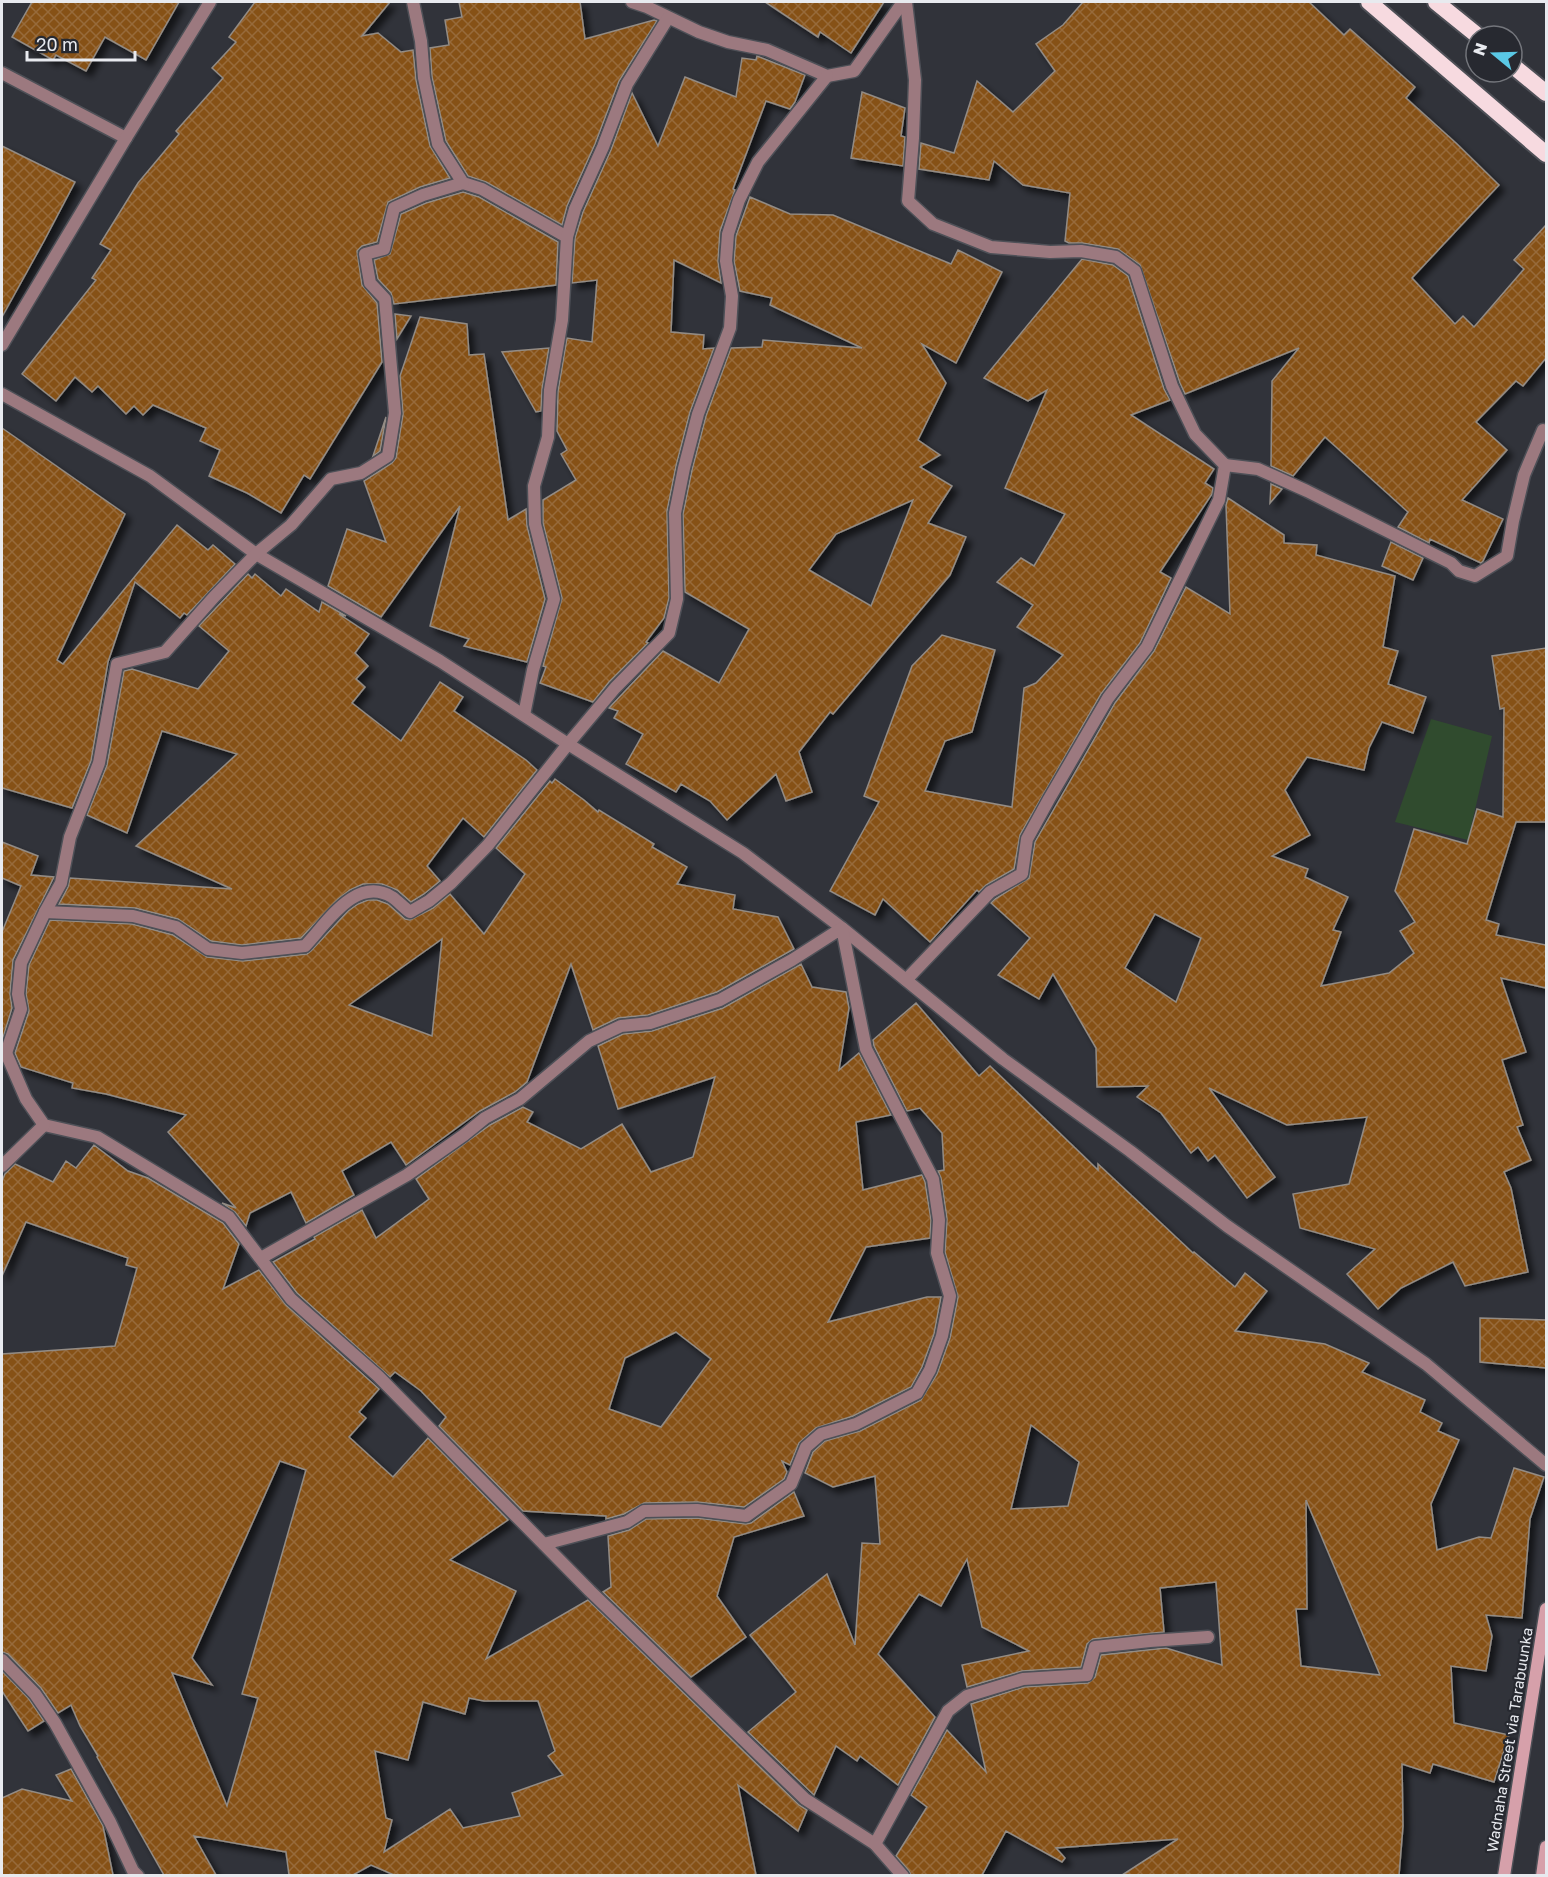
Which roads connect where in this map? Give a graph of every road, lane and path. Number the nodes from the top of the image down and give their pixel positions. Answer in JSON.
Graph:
{"nodes":[{"id":1,"x":210,"y":2,"type":"edge"},
{"id":2,"x":413,"y":2,"type":"edge"},
{"id":3,"x":632,"y":2,"type":"edge"},
{"id":4,"x":905,"y":2,"type":"edge"},
{"id":5,"x":1369,"y":2,"type":"edge"},
{"id":6,"x":1447,"y":5,"type":"edge"},
{"id":7,"x":668,"y":18,"type":"junction"},
{"id":8,"x":1466,"y":24,"type":"edge"},
{"id":9,"x":2,"y":73,"type":"edge"},
{"id":10,"x":1524,"y":74,"type":"edge"},
{"id":11,"x":827,"y":76,"type":"junction"},
{"id":12,"x":1546,"y":93,"type":"edge"},
{"id":13,"x":126,"y":138,"type":"junction"},
{"id":14,"x":1546,"y":154,"type":"edge"},
{"id":15,"x":463,"y":183,"type":"junction"},
{"id":16,"x":567,"y":237,"type":"junction"},
{"id":17,"x":2,"y":345,"type":"edge"},
{"id":18,"x":2,"y":394,"type":"edge"},
{"id":19,"x":1543,"y":430,"type":"dead end"},
{"id":20,"x":1225,"y":465,"type":"junction"},
{"id":21,"x":256,"y":554,"type":"junction"},
{"id":22,"x":524,"y":715,"type":"junction"},
{"id":23,"x":567,"y":744,"type":"junction"},
{"id":24,"x":45,"y":912,"type":"junction"},
{"id":25,"x":842,"y":928,"type":"junction"},
{"id":26,"x":906,"y":980,"type":"junction"},
{"id":27,"x":4,"y":1051,"type":"edge"},
{"id":28,"x":44,"y":1125,"type":"junction"},
{"id":29,"x":2,"y":1166,"type":"edge"},
{"id":30,"x":261,"y":1258,"type":"junction"},
{"id":31,"x":1546,"y":1465,"type":"edge"},
{"id":32,"x":544,"y":1544,"type":"junction"},
{"id":33,"x":1546,"y":1610,"type":"edge"},
{"id":34,"x":1208,"y":1637,"type":"dead end"},
{"id":35,"x":2,"y":1660,"type":"edge"},
{"id":36,"x":875,"y":1844,"type":"junction"},
{"id":37,"x":1546,"y":1847,"type":"edge"},
{"id":38,"x":138,"y":1875,"type":"edge"},
{"id":39,"x":903,"y":1875,"type":"edge"},
{"id":40,"x":1504,"y":1875,"type":"edge"},
{"id":41,"x":1542,"y":1875,"type":"edge"}],
"edges":[{"from":1,"to":13,"type":"street"},
{"from":2,"to":15,"type":"street"},
{"from":3,"to":7,"type":"street"},
{"from":4,"to":11,"type":"street"},
{"from":4,"to":20,"type":"street"},
{"from":5,"to":14,"type":"highway"},
{"from":6,"to":8,"type":"highway"},
{"from":7,"to":11,"type":"street"},
{"from":7,"to":16,"type":"street"},
{"from":9,"to":13,"type":"street"},
{"from":10,"to":12,"type":"highway"},
{"from":11,"to":23,"type":"street"},
{"from":13,"to":17,"type":"street"},
{"from":15,"to":16,"type":"street"},
{"from":15,"to":21,"type":"street"},
{"from":16,"to":22,"type":"street"},
{"from":18,"to":21,"type":"street"},
{"from":19,"to":20,"type":"street"},
{"from":20,"to":26,"type":"street"},
{"from":21,"to":22,"type":"street"},
{"from":21,"to":24,"type":"street"},
{"from":22,"to":23,"type":"street"},
{"from":23,"to":24,"type":"street"},
{"from":23,"to":25,"type":"street"},
{"from":24,"to":27,"type":"street"},
{"from":25,"to":26,"type":"street"},
{"from":25,"to":30,"type":"street"},
{"from":25,"to":32,"type":"street"},
{"from":26,"to":31,"type":"street"},
{"from":27,"to":28,"type":"street"},
{"from":28,"to":29,"type":"street"},
{"from":28,"to":30,"type":"street"},
{"from":30,"to":32,"type":"street"},
{"from":32,"to":36,"type":"street"},
{"from":33,"to":40,"type":"main road","name":"Wadnaha Street via Tarabuunka"},
{"from":34,"to":36,"type":"street"},
{"from":35,"to":38,"type":"street"},
{"from":36,"to":39,"type":"street"},
{"from":37,"to":41,"type":"main road"}]}
